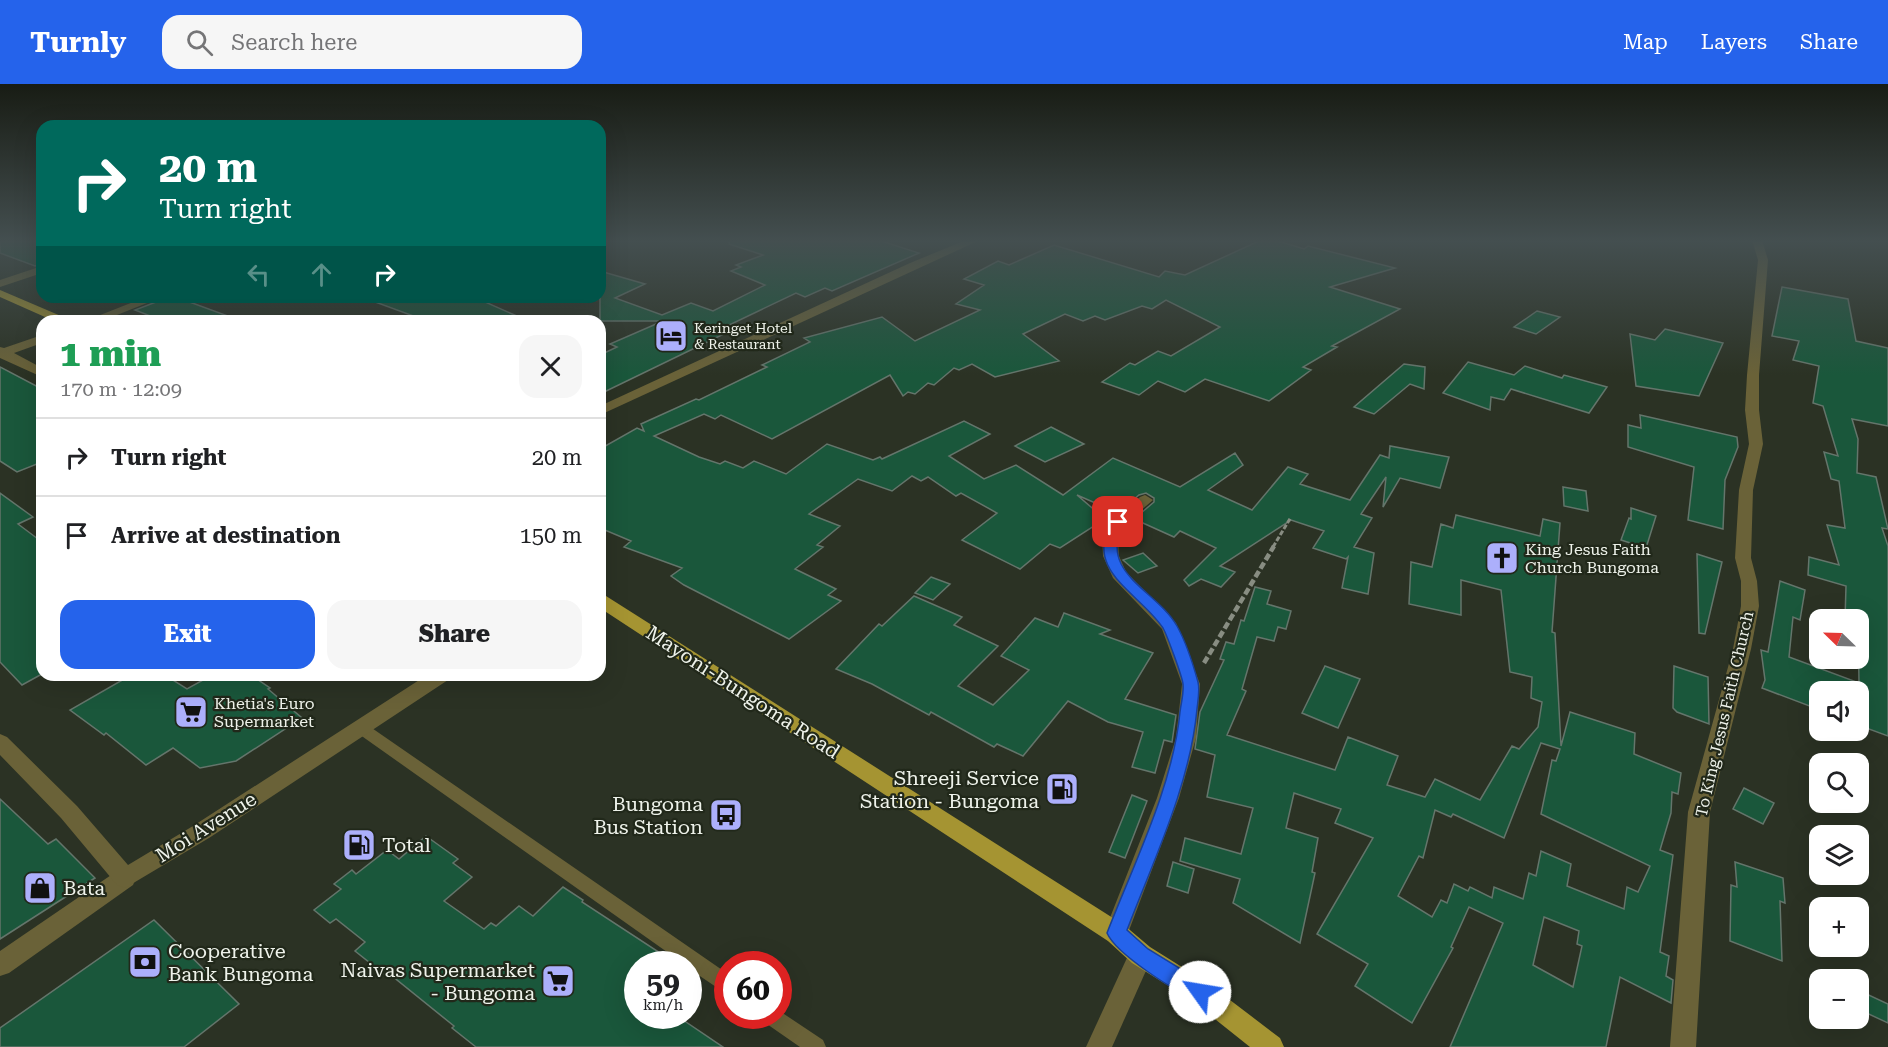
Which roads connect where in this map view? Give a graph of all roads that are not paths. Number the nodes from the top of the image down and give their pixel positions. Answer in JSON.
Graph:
{"nodes":[{"id":1,"x":871,"y":285,"type":"edge"},
{"id":2,"x":1761,"y":285,"type":"edge"},
{"id":3,"x":0,"y":293,"type":"edge"},
{"id":4,"x":140,"y":303,"type":"edge"},
{"id":5,"x":50,"y":315,"type":"edge"},
{"id":6,"x":107,"y":315,"type":"edge"},
{"id":7,"x":36,"y":341,"type":"edge"},
{"id":8,"x":1,"y":353,"type":"edge"},
{"id":9,"x":36,"y":371,"type":"edge"},
{"id":10,"x":606,"y":408,"type":"edge"},
{"id":11,"x":1145,"y":500,"type":"dead end"},
{"id":12,"x":606,"y":604,"type":"edge"},
{"id":13,"x":432,"y":681,"type":"edge"},
{"id":14,"x":361,"y":728,"type":"junction"},
{"id":15,"x":0,"y":742,"type":"edge"},
{"id":16,"x":124,"y":878,"type":"junction"},
{"id":17,"x":1116,"y":933,"type":"junction"},
{"id":18,"x":1141,"y":955,"type":"junction"},
{"id":19,"x":0,"y":965,"type":"edge"},
{"id":20,"x":714,"y":975,"type":"edge"},
{"id":21,"x":790,"y":1029,"type":"edge"},
{"id":22,"x":816,"y":1047,"type":"edge"},
{"id":23,"x":1099,"y":1047,"type":"edge"},
{"id":24,"x":1271,"y":1047,"type":"edge"},
{"id":25,"x":1683,"y":1047,"type":"edge"}],
"edges":[{"from":1,"to":10,"type":"street"},
{"from":2,"to":25,"type":"street","name":"To King Jesus Faith Church"},
{"from":3,"to":5,"type":"main road"},
{"from":4,"to":6,"type":"street"},
{"from":7,"to":8,"type":"street"},
{"from":8,"to":9,"type":"street"},
{"from":11,"to":17,"type":"street"},
{"from":12,"to":17,"type":"main road","name":"Mayoni-Bungoma Road"},
{"from":13,"to":14,"type":"street","name":"Moi Avenue"},
{"from":14,"to":16,"type":"street","name":"Moi Avenue"},
{"from":14,"to":20,"type":"lane"},
{"from":15,"to":16,"type":"street"},
{"from":16,"to":19,"type":"street","name":"Moi Avenue"},
{"from":17,"to":18,"type":"main road","name":"Mayoni-Bungoma Road"},
{"from":18,"to":23,"type":"street"},
{"from":18,"to":24,"type":"main road","name":"Mayoni-Bungoma Road"},
{"from":21,"to":22,"type":"lane"}]}
